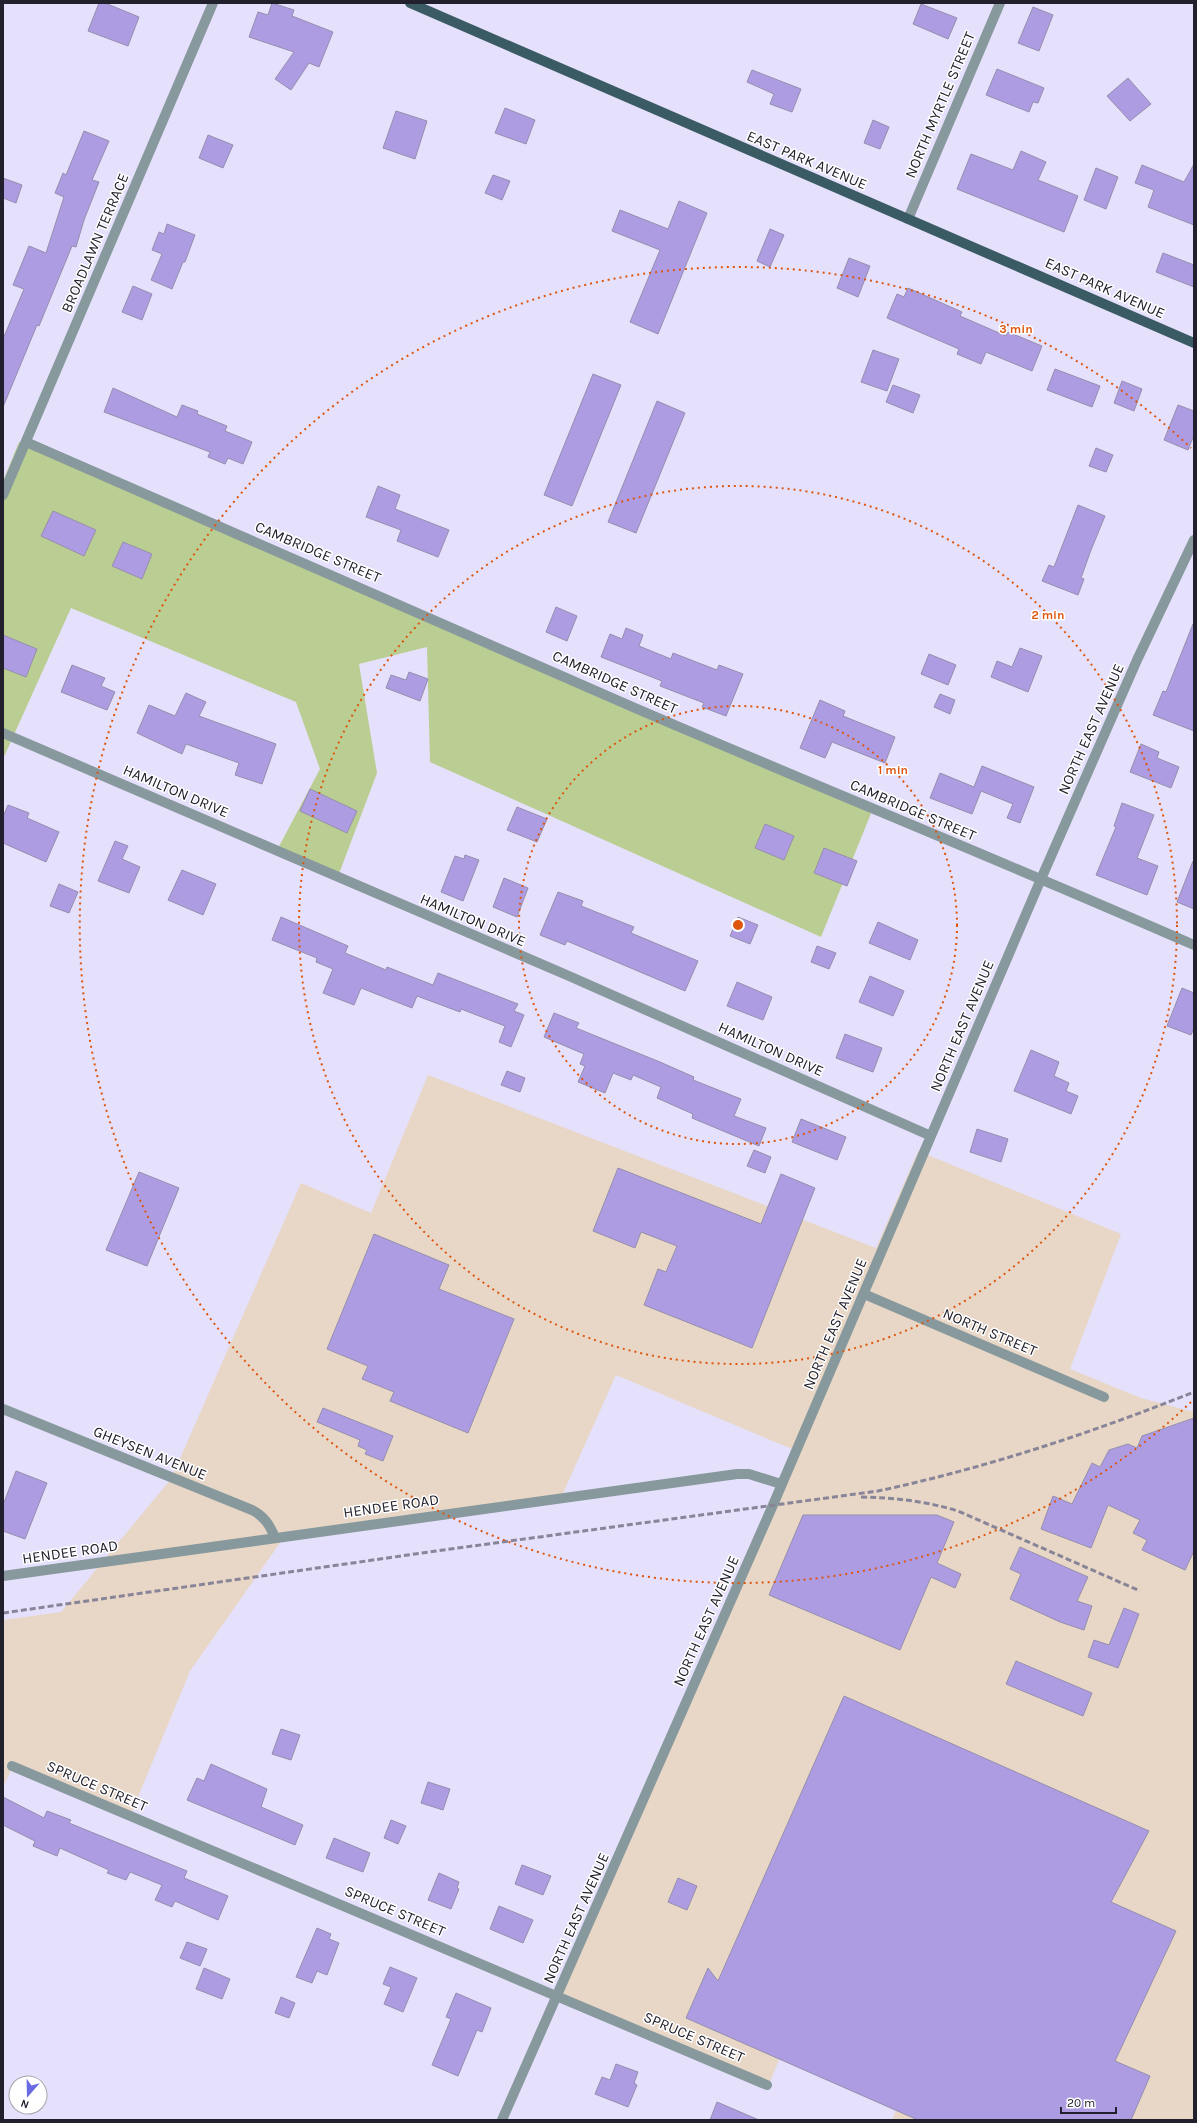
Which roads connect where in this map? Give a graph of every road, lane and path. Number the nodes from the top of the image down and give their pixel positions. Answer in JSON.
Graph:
{"nodes":[{"id":1,"x":214,"y":3,"type":"edge"},
{"id":2,"x":410,"y":3,"type":"edge"},
{"id":3,"x":1000,"y":3,"type":"edge"},
{"id":4,"x":908,"y":218,"type":"junction"},
{"id":5,"x":1194,"y":343,"type":"edge"},
{"id":6,"x":26,"y":442,"type":"junction"},
{"id":7,"x":7,"y":474,"type":"edge"},
{"id":8,"x":3,"y":495,"type":"edge"},
{"id":9,"x":1194,"y":540,"type":"edge"},
{"id":10,"x":3,"y":733,"type":"edge"},
{"id":11,"x":1041,"y":879,"type":"junction"},
{"id":12,"x":1194,"y":945,"type":"edge"},
{"id":13,"x":931,"y":1136,"type":"junction"},
{"id":14,"x":864,"y":1294,"type":"junction"},
{"id":15,"x":1104,"y":1397,"type":"dead end"},
{"id":16,"x":3,"y":1409,"type":"edge"},
{"id":17,"x":781,"y":1484,"type":"junction"},
{"id":18,"x":275,"y":1538,"type":"junction"},
{"id":19,"x":3,"y":1576,"type":"edge"},
{"id":20,"x":12,"y":1766,"type":"dead end"},
{"id":21,"x":558,"y":1996,"type":"junction"},
{"id":22,"x":767,"y":2085,"type":"dead end"},
{"id":23,"x":502,"y":2120,"type":"edge"}],
"edges":[{"from":1,"to":6,"type":"street","name":"BROADLAWN TERRACE"},
{"from":2,"to":4,"type":"main road","name":"EAST PARK AVENUE"},
{"from":3,"to":4,"type":"street","name":"NORTH MYRTLE STREET"},
{"from":4,"to":5,"type":"main road","name":"EAST PARK AVENUE"},
{"from":6,"to":7,"type":"street","name":"BROADLAWN TERRACE"},
{"from":6,"to":11,"type":"street","name":"CAMBRIDGE STREET"},
{"from":7,"to":8,"type":"street","name":"BROADLAWN TERRACE"},
{"from":9,"to":11,"type":"street","name":"NORTH EAST AVENUE"},
{"from":10,"to":13,"type":"street","name":"HAMILTON DRIVE"},
{"from":11,"to":12,"type":"street","name":"CAMBRIDGE STREET"},
{"from":11,"to":13,"type":"street","name":"NORTH EAST AVENUE"},
{"from":13,"to":14,"type":"street","name":"NORTH EAST AVENUE"},
{"from":14,"to":15,"type":"street","name":"NORTH STREET"},
{"from":14,"to":17,"type":"street","name":"NORTH EAST AVENUE"},
{"from":16,"to":18,"type":"street","name":"GHEYSEN AVENUE"},
{"from":17,"to":18,"type":"street","name":"HENDEE ROAD"},
{"from":17,"to":21,"type":"street","name":"NORTH EAST AVENUE"},
{"from":18,"to":19,"type":"street","name":"HENDEE ROAD"},
{"from":20,"to":21,"type":"street","name":"SPRUCE STREET"},
{"from":21,"to":22,"type":"street","name":"SPRUCE STREET"},
{"from":21,"to":23,"type":"street","name":"NORTH EAST AVENUE"}]}
